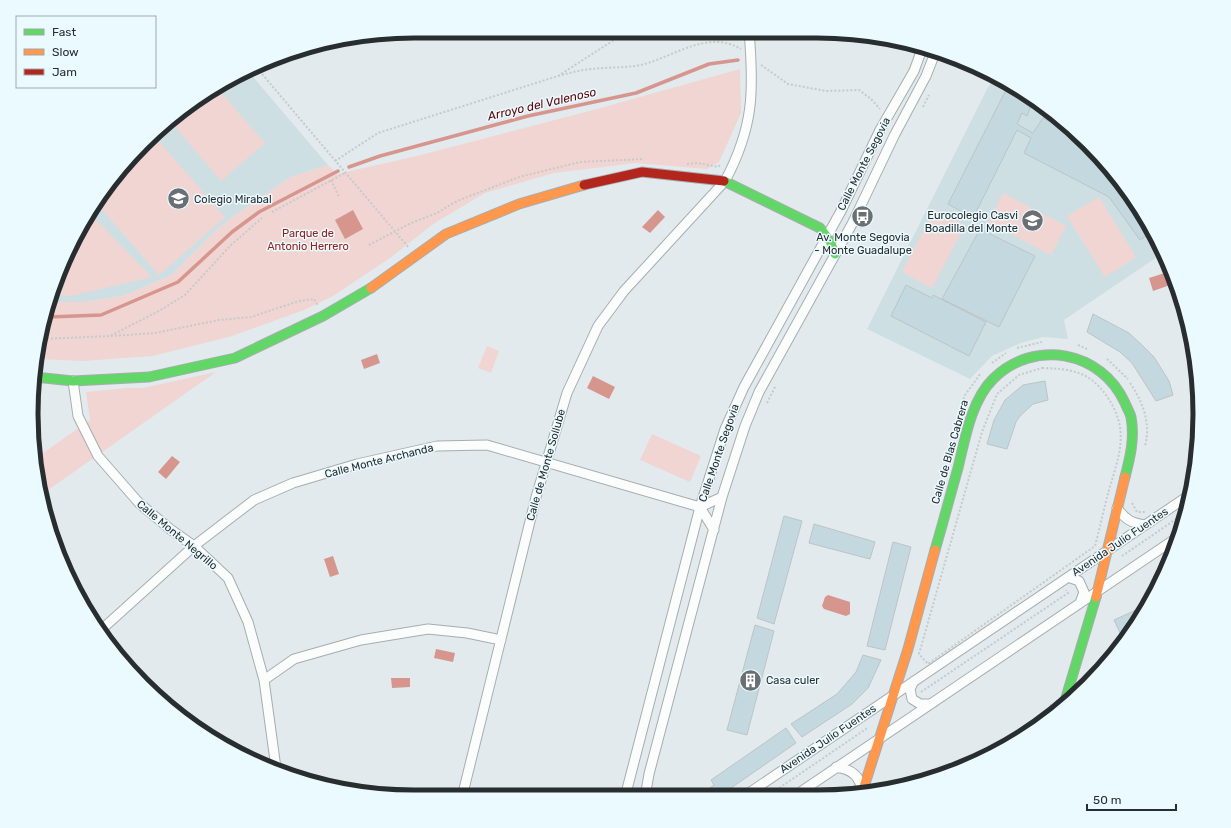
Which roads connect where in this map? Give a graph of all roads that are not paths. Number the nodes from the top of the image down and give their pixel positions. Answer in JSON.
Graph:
{"nodes":[{"id":1,"x":750,"y":38,"type":"edge"},
{"id":2,"x":921,"y":53,"type":"edge"},
{"id":3,"x":934,"y":57,"type":"edge"},
{"id":4,"x":725,"y":181,"type":"junction"},
{"id":5,"x":852,"y":224,"type":"junction"},
{"id":6,"x":829,"y":232,"type":"junction"},
{"id":7,"x":835,"y":254,"type":"junction"},
{"id":8,"x":40,"y":378,"type":"edge"},
{"id":9,"x":73,"y":381,"type":"junction"},
{"id":10,"x":547,"y":462,"type":"junction"},
{"id":11,"x":722,"y":497,"type":"junction"},
{"id":12,"x":1183,"y":499,"type":"edge"},
{"id":13,"x":700,"y":507,"type":"junction"},
{"id":14,"x":1117,"y":508,"type":"junction"},
{"id":15,"x":1144,"y":525,"type":"junction"},
{"id":16,"x":714,"y":530,"type":"junction"},
{"id":17,"x":1170,"y":542,"type":"edge"},
{"id":18,"x":194,"y":546,"type":"junction"},
{"id":19,"x":1106,"y":551,"type":"junction"},
{"id":20,"x":1060,"y":579,"type":"junction"},
{"id":21,"x":1097,"y":592,"type":"junction"},
{"id":22,"x":1080,"y":603,"type":"junction"},
{"id":23,"x":104,"y":627,"type":"edge"},
{"id":24,"x":501,"y":640,"type":"junction"},
{"id":25,"x":264,"y":680,"type":"junction"},
{"id":26,"x":914,"y":681,"type":"junction"},
{"id":27,"x":895,"y":694,"type":"junction"},
{"id":28,"x":1066,"y":696,"type":"edge"},
{"id":29,"x":930,"y":704,"type":"junction"},
{"id":30,"x":879,"y":739,"type":"junction"},
{"id":31,"x":275,"y":763,"type":"edge"},
{"id":32,"x":836,"y":767,"type":"junction"},
{"id":33,"x":861,"y":787,"type":"edge"},
{"id":34,"x":863,"y":787,"type":"edge"},
{"id":35,"x":464,"y":790,"type":"edge"},
{"id":36,"x":627,"y":790,"type":"edge"},
{"id":37,"x":646,"y":790,"type":"edge"},
{"id":38,"x":753,"y":790,"type":"edge"},
{"id":39,"x":802,"y":790,"type":"edge"}],
"edges":[{"from":1,"to":4,"type":"street","name":"Calle de Monte Sollube"},
{"from":2,"to":6,"type":"street","name":"Calle Monte Segovia"},
{"from":3,"to":5,"type":"street","name":"Calle Monte Segovia"},
{"from":4,"to":6,"type":"street"},
{"from":4,"to":9,"type":"street"},
{"from":4,"to":10,"type":"street","name":"Calle de Monte Sollube"},
{"from":5,"to":6,"type":"street"},
{"from":5,"to":7,"type":"street","name":"Calle Monte Segovia"},
{"from":6,"to":7,"type":"street"},
{"from":6,"to":13,"type":"street","name":"Calle Monte Segovia"},
{"from":7,"to":11,"type":"street","name":"Calle Monte Segovia"},
{"from":8,"to":9,"type":"street"},
{"from":9,"to":18,"type":"street","name":"Calle Monte Negrillo"},
{"from":10,"to":13,"type":"street","name":"Calle Monte Archanda"},
{"from":10,"to":18,"type":"street","name":"Calle Monte Archanda"},
{"from":10,"to":24,"type":"street","name":"Calle de Monte Sollube"},
{"from":11,"to":13,"type":"street"},
{"from":11,"to":16,"type":"street","name":"Calle Monte Segovia"},
{"from":12,"to":15,"type":"street","name":"Avenida Julio Fuentes"},
{"from":13,"to":16,"type":"street"},
{"from":13,"to":36,"type":"street","name":"Calle Monte Segovia"},
{"from":14,"to":15,"type":"street"},
{"from":14,"to":19,"type":"street","name":"Calle de Blas Cabrera"},
{"from":14,"to":27,"type":"street","name":"Calle de Blas Cabrera"},
{"from":15,"to":19,"type":"street","name":"Avenida Julio Fuentes"},
{"from":16,"to":37,"type":"street","name":"Calle Monte Segovia"},
{"from":17,"to":21,"type":"street"},
{"from":18,"to":23,"type":"street","name":"Calle Monte Archanda"},
{"from":18,"to":25,"type":"street","name":"Calle Monte Negrillo"},
{"from":19,"to":20,"type":"street","name":"Avenida Julio Fuentes"},
{"from":19,"to":21,"type":"street","name":"Calle de Blas Cabrera"},
{"from":20,"to":22,"type":"street","name":"Avenida Julio Fuentes"},
{"from":20,"to":26,"type":"street","name":"Avenida Julio Fuentes"},
{"from":21,"to":22,"type":"street"},
{"from":21,"to":28,"type":"street","name":"Calle de Blas Cabrera"},
{"from":22,"to":29,"type":"street"},
{"from":24,"to":25,"type":"street"},
{"from":24,"to":35,"type":"street","name":"Calle de Monte Sollube"},
{"from":25,"to":31,"type":"street","name":"Calle Monte Negrillo"},
{"from":26,"to":27,"type":"street","name":"Avenida Julio Fuentes"},
{"from":26,"to":29,"type":"street"},
{"from":27,"to":30,"type":"street","name":"Calle de Blas Cabrera"},
{"from":27,"to":38,"type":"street","name":"Avenida Julio Fuentes"},
{"from":29,"to":30,"type":"street"},
{"from":30,"to":32,"type":"street"},
{"from":30,"to":34,"type":"street","name":"Calle de Blas Cabrera"},
{"from":32,"to":33,"type":"street"},
{"from":32,"to":39,"type":"street"}]}
